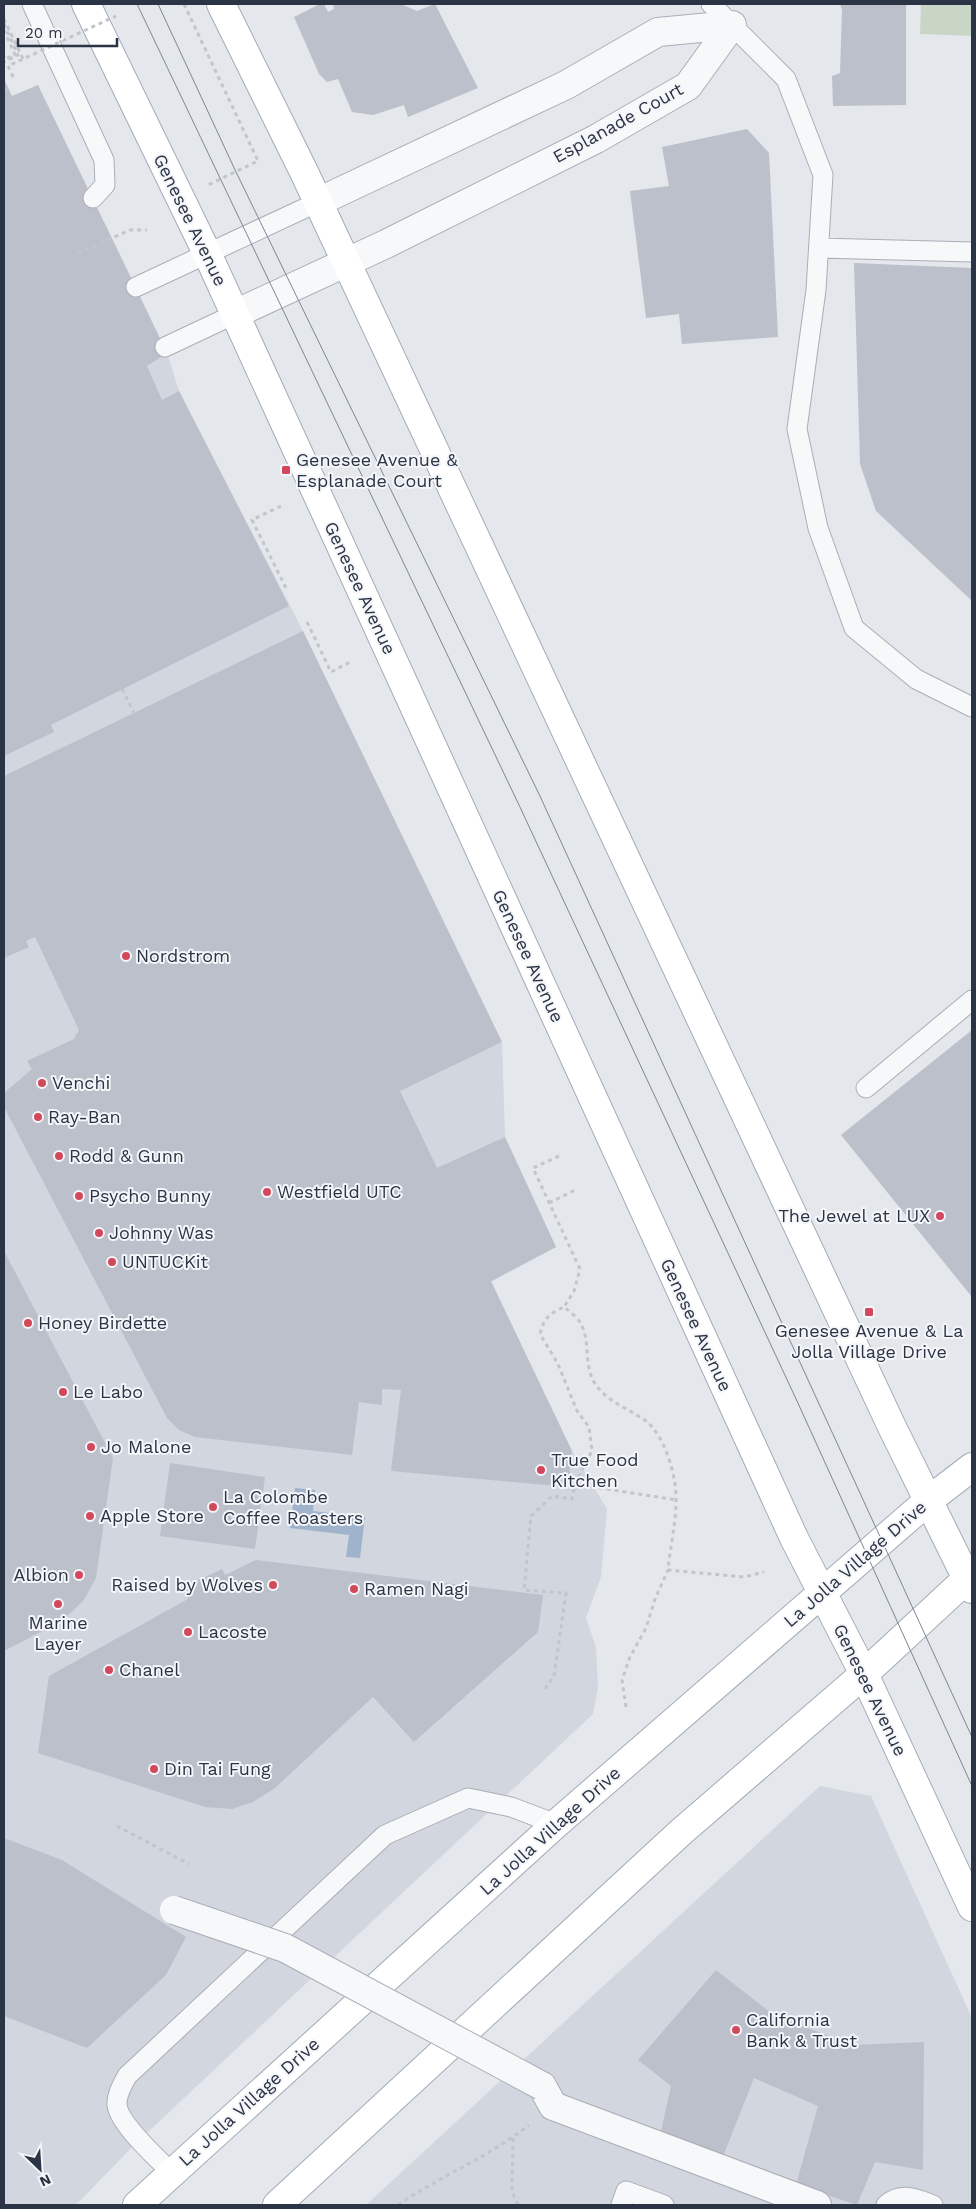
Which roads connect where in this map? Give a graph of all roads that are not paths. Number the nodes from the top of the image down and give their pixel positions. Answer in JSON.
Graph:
{"nodes":[{"id":1,"x":32,"y":4,"type":"edge"},
{"id":2,"x":86,"y":4,"type":"edge"},
{"id":3,"x":221,"y":4,"type":"edge"},
{"id":4,"x":711,"y":4,"type":"edge"},
{"id":5,"x":732,"y":25,"type":"junction"},
{"id":6,"x":93,"y":198,"type":"dead end"},
{"id":7,"x":318,"y":202,"type":"junction"},
{"id":8,"x":819,"y":248,"type":"junction"},
{"id":9,"x":972,"y":252,"type":"edge"},
{"id":10,"x":207,"y":253,"type":"junction"},
{"id":11,"x":345,"y":261,"type":"junction"},
{"id":12,"x":136,"y":286,"type":"dead end"},
{"id":13,"x":234,"y":314,"type":"junction"},
{"id":14,"x":165,"y":347,"type":"dead end"},
{"id":15,"x":972,"y":707,"type":"edge"},
{"id":16,"x":972,"y":1000,"type":"edge"},
{"id":17,"x":866,"y":1088,"type":"dead end"},
{"id":18,"x":972,"y":1467,"type":"edge"},
{"id":19,"x":929,"y":1500,"type":"junction"},
{"id":20,"x":971,"y":1580,"type":"edge"},
{"id":21,"x":823,"y":1592,"type":"junction"},
{"id":22,"x":864,"y":1674,"type":"junction"},
{"id":23,"x":556,"y":1824,"type":"junction"},
{"id":24,"x":972,"y":1907,"type":"edge"},
{"id":25,"x":174,"y":1910,"type":"dead end"},
{"id":26,"x":171,"y":2172,"type":"junction"},
{"id":27,"x":136,"y":2205,"type":"edge"},
{"id":28,"x":277,"y":2205,"type":"edge"},
{"id":29,"x":621,"y":2205,"type":"edge"},
{"id":30,"x":664,"y":2205,"type":"edge"},
{"id":31,"x":817,"y":2205,"type":"edge"},
{"id":32,"x":886,"y":2205,"type":"edge"},
{"id":33,"x":933,"y":2205,"type":"edge"}],
"edges":[{"from":1,"to":6,"type":"lane"},
{"from":2,"to":10,"type":"main road","name":"Genesee Avenue"},
{"from":3,"to":7,"type":"main road"},
{"from":4,"to":5,"type":"lane"},
{"from":5,"to":7,"type":"street"},
{"from":5,"to":8,"type":"lane"},
{"from":5,"to":11,"type":"street","name":"Esplanade Court"},
{"from":7,"to":10,"type":"lane"},
{"from":7,"to":11,"type":"main road"},
{"from":8,"to":9,"type":"lane"},
{"from":8,"to":15,"type":"lane"},
{"from":10,"to":12,"type":"lane"},
{"from":10,"to":13,"type":"main road","name":"Genesee Avenue"},
{"from":11,"to":13,"type":"street","name":"Esplanade Court"},
{"from":11,"to":19,"type":"main road"},
{"from":13,"to":14,"type":"lane"},
{"from":13,"to":21,"type":"main road","name":"Genesee Avenue"},
{"from":16,"to":17,"type":"lane"},
{"from":18,"to":19,"type":"main road","name":"La Jolla Village Drive"},
{"from":19,"to":20,"type":"main road"},
{"from":19,"to":21,"type":"main road","name":"La Jolla Village Drive"},
{"from":20,"to":22,"type":"main road"},
{"from":21,"to":22,"type":"main road","name":"Genesee Avenue"},
{"from":21,"to":23,"type":"main road","name":"La Jolla Village Drive"},
{"from":22,"to":24,"type":"main road","name":"Genesee Avenue"},
{"from":22,"to":28,"type":"main road"},
{"from":23,"to":26,"type":"main road","name":"La Jolla Village Drive"},
{"from":23,"to":26,"type":"lane"},
{"from":25,"to":31,"type":"street","bridge":true},
{"from":26,"to":27,"type":"main road","name":"La Jolla Village Drive"},
{"from":29,"to":30,"type":"lane"},
{"from":32,"to":33,"type":"lane"}]}
